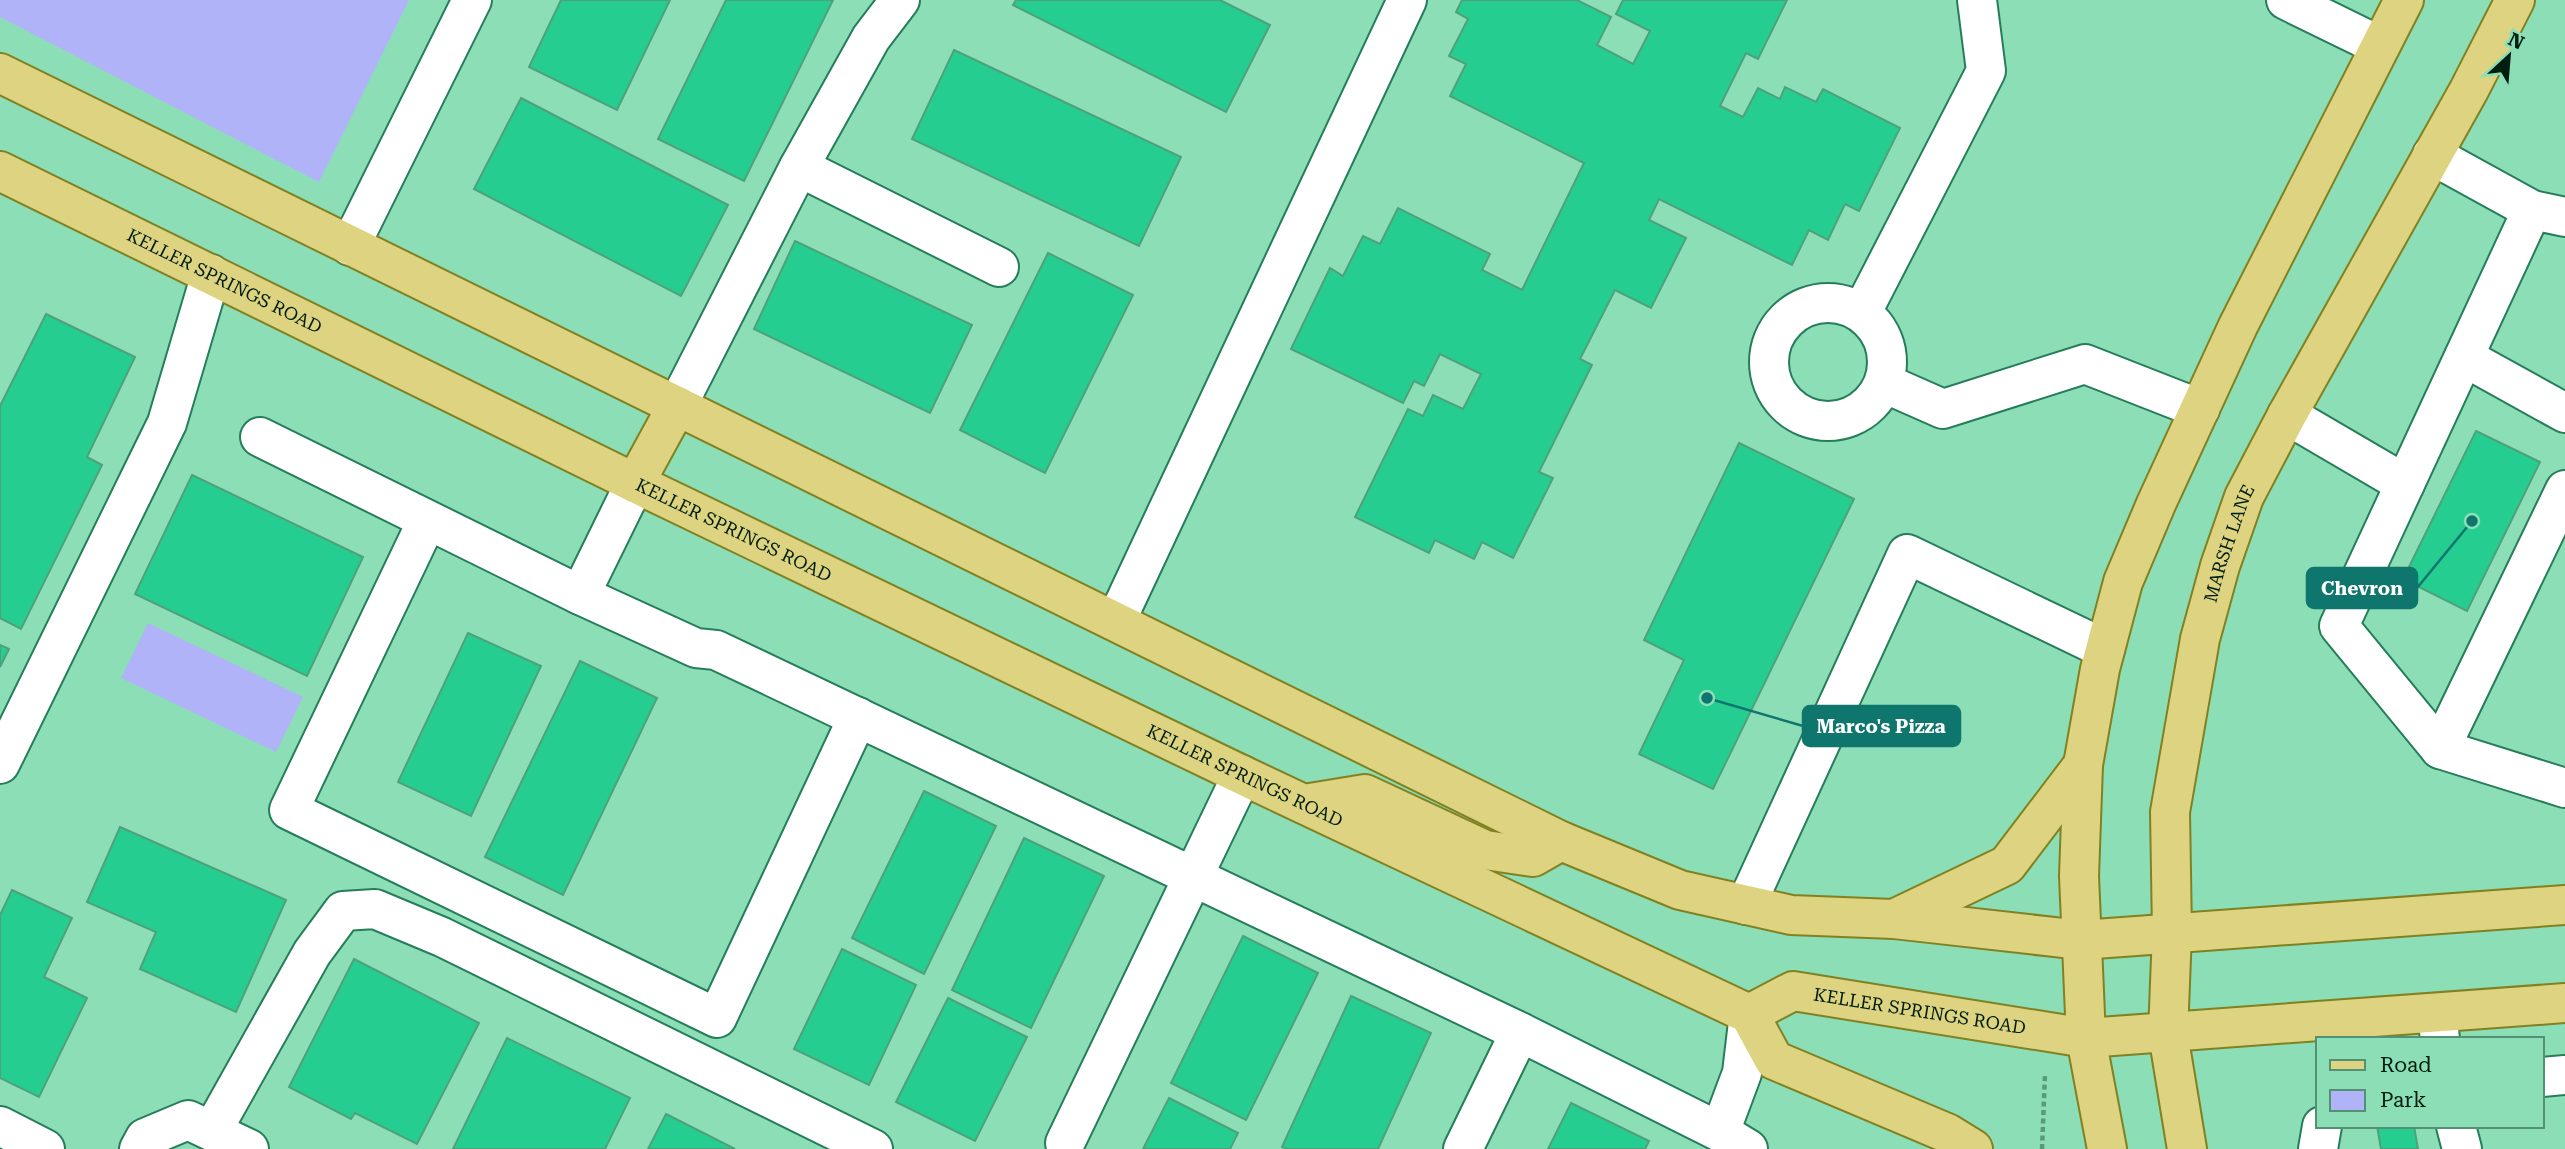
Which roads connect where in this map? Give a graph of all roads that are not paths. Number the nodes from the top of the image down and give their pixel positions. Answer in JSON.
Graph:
{"nodes":[{"id":1,"x":472,"y":0,"type":"edge"},
{"id":2,"x":900,"y":0,"type":"edge"},
{"id":3,"x":1407,"y":0,"type":"edge"},
{"id":4,"x":1977,"y":0,"type":"edge"},
{"id":5,"x":2286,"y":0,"type":"edge"},
{"id":6,"x":2403,"y":0,"type":"edge"},
{"id":7,"x":2515,"y":0,"type":"edge"},
{"id":8,"x":2380,"y":46,"type":"junction"},
{"id":9,"x":0,"y":73,"type":"edge"},
{"id":10,"x":2432,"y":155,"type":"junction"},
{"id":11,"x":799,"y":167,"type":"junction"},
{"id":12,"x":0,"y":171,"type":"edge"},
{"id":13,"x":2549,"y":214,"type":"edge"},
{"id":14,"x":350,"y":246,"type":"junction"},
{"id":15,"x":999,"y":267,"type":"dead end"},
{"id":16,"x":211,"y":274,"type":"junction"},
{"id":17,"x":1862,"y":312,"type":"junction"},
{"id":18,"x":2464,"y":357,"type":"junction"},
{"id":19,"x":1884,"y":383,"type":"junction"},
{"id":20,"x":677,"y":406,"type":"junction"},
{"id":21,"x":2200,"y":409,"type":"junction"},
{"id":22,"x":2565,"y":414,"type":"edge"},
{"id":23,"x":2287,"y":415,"type":"junction"},
{"id":24,"x":260,"y":437,"type":"dead end"},
{"id":25,"x":635,"y":483,"type":"junction"},
{"id":26,"x":2405,"y":484,"type":"junction"},
{"id":27,"x":2565,"y":490,"type":"edge"},
{"id":28,"x":427,"y":521,"type":"junction"},
{"id":29,"x":580,"y":595,"type":"junction"},
{"id":30,"x":1116,"y":621,"type":"junction"},
{"id":31,"x":2105,"y":649,"type":"junction"},
{"id":32,"x":858,"y":717,"type":"junction"},
{"id":33,"x":2440,"y":749,"type":"junction"},
{"id":34,"x":0,"y":764,"type":"edge"},
{"id":35,"x":2083,"y":765,"type":"junction"},
{"id":36,"x":1242,"y":775,"type":"junction"},
{"id":37,"x":2565,"y":788,"type":"edge"},
{"id":38,"x":1304,"y":804,"type":"junction"},
{"id":39,"x":1561,"y":841,"type":"junction"},
{"id":40,"x":1195,"y":877,"type":"junction"},
{"id":41,"x":1746,"y":905,"type":"junction"},
{"id":42,"x":2565,"y":905,"type":"edge"},
{"id":43,"x":1894,"y":919,"type":"junction"},
{"id":44,"x":2172,"y":932,"type":"junction"},
{"id":45,"x":2081,"y":940,"type":"junction"},
{"id":46,"x":2565,"y":1003,"type":"edge"},
{"id":47,"x":1749,"y":1014,"type":"junction"},
{"id":48,"x":2438,"y":1026,"type":"edge"},
{"id":49,"x":1520,"y":1032,"type":"junction"},
{"id":50,"x":2168,"y":1034,"type":"junction"},
{"id":51,"x":2086,"y":1038,"type":"junction"},
{"id":52,"x":2565,"y":1075,"type":"edge"},
{"id":53,"x":2544,"y":1077,"type":"edge"},
{"id":54,"x":0,"y":1126,"type":"edge"},
{"id":55,"x":200,"y":1126,"type":"junction"},
{"id":56,"x":2322,"y":1128,"type":"edge"},
{"id":57,"x":2457,"y":1128,"type":"edge"},
{"id":58,"x":1734,"y":1140,"type":"edge"},
{"id":59,"x":1065,"y":1143,"type":"dead end"},
{"id":60,"x":1953,"y":1144,"type":"edge"},
{"id":61,"x":45,"y":1149,"type":"edge"},
{"id":62,"x":139,"y":1149,"type":"edge"},
{"id":63,"x":249,"y":1149,"type":"edge"},
{"id":64,"x":873,"y":1149,"type":"edge"},
{"id":65,"x":1463,"y":1149,"type":"edge"},
{"id":66,"x":2107,"y":1149,"type":"edge"},
{"id":67,"x":2188,"y":1149,"type":"edge"},
{"id":68,"x":2318,"y":1149,"type":"edge"},
{"id":69,"x":2462,"y":1149,"type":"edge"}],
"edges":[{"from":1,"to":14,"type":"street"},
{"from":2,"to":11,"type":"street"},
{"from":3,"to":30,"type":"street"},
{"from":4,"to":17,"type":"street"},
{"from":5,"to":8,"type":"street"},
{"from":6,"to":8,"type":"main road"},
{"from":7,"to":10,"type":"main road","name":"MARSH LANE"},
{"from":8,"to":21,"type":"main road"},
{"from":9,"to":14,"type":"main road"},
{"from":10,"to":13,"type":"street"},
{"from":10,"to":23,"type":"main road","name":"MARSH LANE"},
{"from":11,"to":15,"type":"street"},
{"from":11,"to":20,"type":"street"},
{"from":12,"to":16,"type":"main road","name":"KELLER SPRINGS ROAD"},
{"from":13,"to":18,"type":"street"},
{"from":14,"to":20,"type":"main road"},
{"from":16,"to":25,"type":"main road","name":"KELLER SPRINGS ROAD"},
{"from":16,"to":34,"type":"street"},
{"from":17,"to":19,"type":"street"},
{"from":17,"to":19,"type":"street"},
{"from":18,"to":22,"type":"street"},
{"from":18,"to":26,"type":"street"},
{"from":19,"to":21,"type":"street"},
{"from":20,"to":25,"type":"main road"},
{"from":20,"to":30,"type":"main road"},
{"from":21,"to":31,"type":"main road"},
{"from":23,"to":26,"type":"street"},
{"from":23,"to":44,"type":"main road","name":"MARSH LANE"},
{"from":24,"to":28,"type":"street"},
{"from":25,"to":29,"type":"street"},
{"from":25,"to":36,"type":"main road","name":"KELLER SPRINGS ROAD"},
{"from":26,"to":33,"type":"street"},
{"from":27,"to":33,"type":"street"},
{"from":28,"to":29,"type":"street"},
{"from":28,"to":32,"type":"street"},
{"from":29,"to":32,"type":"street"},
{"from":30,"to":39,"type":"main road"},
{"from":31,"to":35,"type":"main road"},
{"from":31,"to":41,"type":"street"},
{"from":32,"to":40,"type":"street"},
{"from":33,"to":37,"type":"street"},
{"from":35,"to":43,"type":"main road"},
{"from":35,"to":45,"type":"main road"},
{"from":36,"to":38,"type":"main road","name":"KELLER SPRINGS ROAD"},
{"from":36,"to":40,"type":"street"},
{"from":38,"to":39,"type":"main road"},
{"from":38,"to":47,"type":"main road","name":"KELLER SPRINGS ROAD"},
{"from":39,"to":41,"type":"main road"},
{"from":40,"to":49,"type":"street"},
{"from":40,"to":59,"type":"street"},
{"from":41,"to":43,"type":"main road"},
{"from":42,"to":44,"type":"main road"},
{"from":43,"to":45,"type":"main road"},
{"from":44,"to":45,"type":"main road"},
{"from":44,"to":50,"type":"main road","name":"MARSH LANE"},
{"from":45,"to":51,"type":"main road"},
{"from":46,"to":48,"type":"main road","name":"KELLER SPRINGS ROAD"},
{"from":47,"to":51,"type":"main road","name":"KELLER SPRINGS ROAD"},
{"from":47,"to":58,"type":"street"},
{"from":47,"to":60,"type":"main road"},
{"from":48,"to":50,"type":"main road","name":"KELLER SPRINGS ROAD"},
{"from":49,"to":58,"type":"street"},
{"from":49,"to":65,"type":"street"},
{"from":50,"to":51,"type":"main road","name":"KELLER SPRINGS ROAD"},
{"from":50,"to":67,"type":"main road","name":"MARSH LANE"},
{"from":51,"to":66,"type":"main road"},
{"from":52,"to":53,"type":"street"},
{"from":54,"to":61,"type":"street"},
{"from":55,"to":62,"type":"street"},
{"from":55,"to":63,"type":"street"},
{"from":55,"to":64,"type":"street"},
{"from":56,"to":68,"type":"street"},
{"from":57,"to":69,"type":"street"}]}
